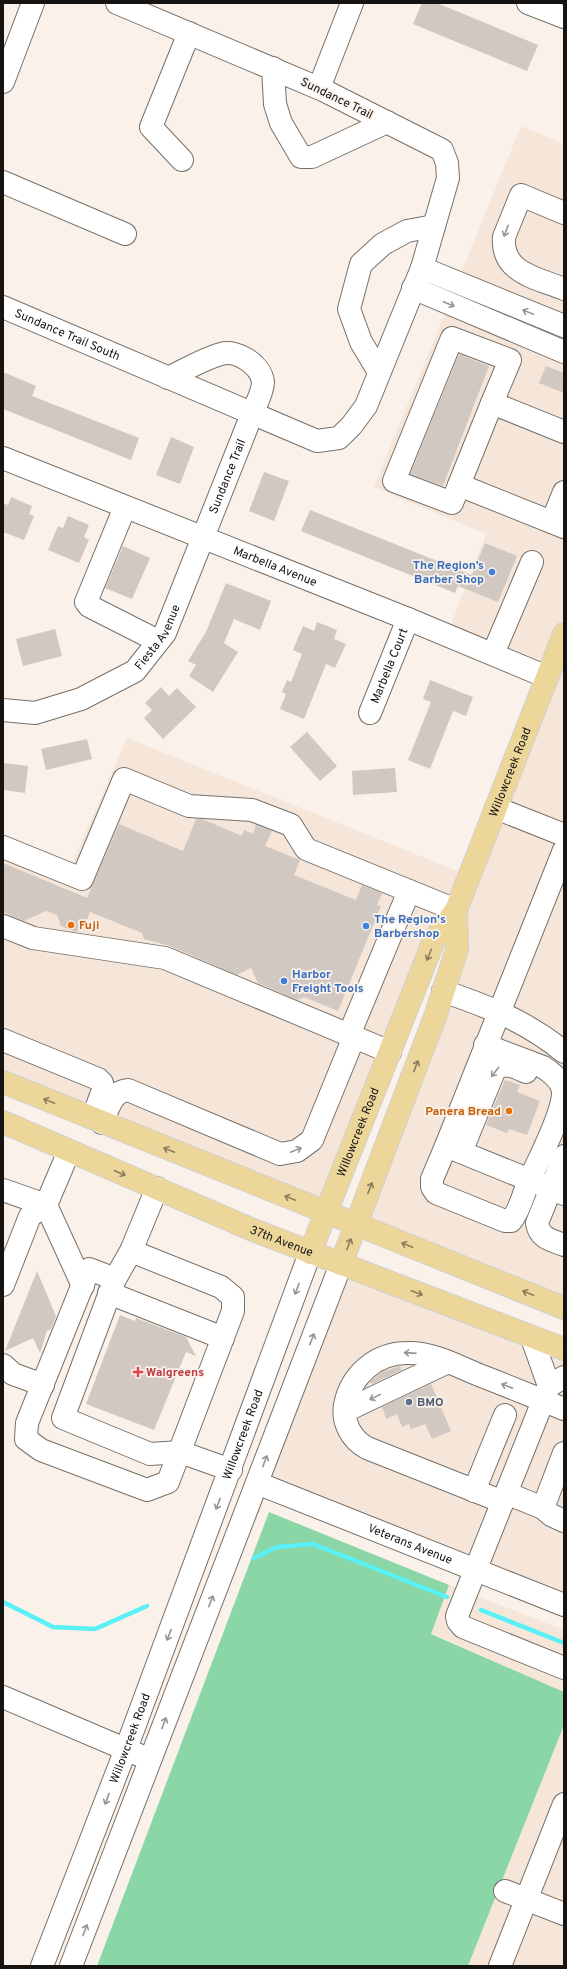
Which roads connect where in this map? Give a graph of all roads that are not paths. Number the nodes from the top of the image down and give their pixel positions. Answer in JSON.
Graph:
{"nodes":[{"id":1,"x":33,"y":3,"type":"edge"},
{"id":2,"x":117,"y":3,"type":"edge"},
{"id":3,"x":352,"y":3,"type":"edge"},
{"id":4,"x":528,"y":3,"type":"edge"},
{"id":5,"x":564,"y":17,"type":"edge"},
{"id":6,"x":189,"y":33,"type":"junction"},
{"id":7,"x":11,"y":36,"type":"edge"},
{"id":8,"x":273,"y":68,"type":"junction"},
{"id":9,"x":3,"y":82,"type":"edge"},
{"id":10,"x":319,"y":88,"type":"junction"},
{"id":11,"x":387,"y":122,"type":"junction"},
{"id":12,"x":182,"y":160,"type":"dead end"},
{"id":13,"x":3,"y":182,"type":"edge"},
{"id":14,"x":564,"y":213,"type":"edge"},
{"id":15,"x":434,"y":226,"type":"junction"},
{"id":16,"x":125,"y":234,"type":"dead end"},
{"id":17,"x":422,"y":268,"type":"junction"},
{"id":18,"x":413,"y":288,"type":"junction"},
{"id":19,"x":564,"y":289,"type":"edge"},
{"id":20,"x":3,"y":307,"type":"edge"},
{"id":21,"x":564,"y":326,"type":"edge"},
{"id":22,"x":564,"y":352,"type":"edge"},
{"id":23,"x":131,"y":363,"type":"joint"},
{"id":24,"x":380,"y":372,"type":"junction"},
{"id":25,"x":168,"y":378,"type":"junction"},
{"id":26,"x":492,"y":403,"type":"junction"},
{"id":27,"x":252,"y":414,"type":"junction"},
{"id":28,"x":564,"y":432,"type":"edge"},
{"id":29,"x":3,"y":458,"type":"edge"},
{"id":30,"x":459,"y":484,"type":"junction"},
{"id":31,"x":564,"y":492,"type":"edge"},
{"id":32,"x":124,"y":507,"type":"junction"},
{"id":33,"x":558,"y":525,"type":"edge"},
{"id":34,"x":203,"y":538,"type":"junction"},
{"id":35,"x":532,"y":562,"type":"dead end"},
{"id":36,"x":408,"y":619,"type":"junction"},
{"id":37,"x":564,"y":634,"type":"edge"},
{"id":38,"x":158,"y":641,"type":"junction"},
{"id":39,"x":493,"y":654,"type":"junction"},
{"id":40,"x":547,"y":677,"type":"junction"},
{"id":41,"x":3,"y":710,"type":"edge"},
{"id":42,"x":370,"y":713,"type":"dead end"},
{"id":43,"x":496,"y":808,"type":"junction"},
{"id":44,"x":564,"y":835,"type":"edge"},
{"id":45,"x":3,"y":847,"type":"edge"},
{"id":46,"x":564,"y":850,"type":"edge"},
{"id":47,"x":409,"y":891,"type":"junction"},
{"id":48,"x":456,"y":910,"type":"junction"},
{"id":49,"x":3,"y":926,"type":"edge"},
{"id":50,"x":443,"y":991,"type":"junction"},
{"id":51,"x":499,"y":1011,"type":"junction"},
{"id":52,"x":352,"y":1036,"type":"junction"},
{"id":53,"x":3,"y":1040,"type":"edge"},
{"id":54,"x":485,"y":1044,"type":"junction"},
{"id":55,"x":390,"y":1052,"type":"junction"},
{"id":56,"x":564,"y":1052,"type":"edge"},
{"id":57,"x":558,"y":1069,"type":"edge"},
{"id":58,"x":3,"y":1082,"type":"edge"},
{"id":59,"x":97,"y":1120,"type":"junction"},
{"id":60,"x":3,"y":1122,"type":"edge"},
{"id":61,"x":564,"y":1134,"type":"edge"},
{"id":62,"x":453,"y":1149,"type":"junction"},
{"id":63,"x":69,"y":1151,"type":"junction"},
{"id":64,"x":564,"y":1156,"type":"edge"},
{"id":65,"x":547,"y":1187,"type":"edge"},
{"id":66,"x":157,"y":1188,"type":"junction"},
{"id":67,"x":3,"y":1190,"type":"edge"},
{"id":68,"x":46,"y":1205,"type":"junction"},
{"id":69,"x":326,"y":1213,"type":"junction"},
{"id":70,"x":356,"y":1224,"type":"junction"},
{"id":71,"x":564,"y":1245,"type":"edge"},
{"id":72,"x":131,"y":1251,"type":"junction"},
{"id":73,"x":310,"y":1253,"type":"junction"},
{"id":74,"x":341,"y":1264,"type":"junction"},
{"id":75,"x":3,"y":1284,"type":"edge"},
{"id":76,"x":83,"y":1286,"type":"junction"},
{"id":77,"x":112,"y":1286,"type":"junction"},
{"id":78,"x":564,"y":1308,"type":"edge"},
{"id":79,"x":223,"y":1338,"type":"junction"},
{"id":80,"x":532,"y":1338,"type":"junction"},
{"id":81,"x":564,"y":1349,"type":"edge"},
{"id":82,"x":448,"y":1362,"type":"junction"},
{"id":83,"x":3,"y":1365,"type":"edge"},
{"id":84,"x":43,"y":1385,"type":"junction"},
{"id":85,"x":552,"y":1388,"type":"edge"},
{"id":86,"x":564,"y":1409,"type":"edge"},
{"id":87,"x":345,"y":1411,"type":"junction"},
{"id":88,"x":505,"y":1415,"type":"dead end"},
{"id":89,"x":180,"y":1452,"type":"junction"},
{"id":90,"x":564,"y":1453,"type":"edge"},
{"id":91,"x":231,"y":1470,"type":"junction"},
{"id":92,"x":257,"y":1483,"type":"junction"},
{"id":93,"x":558,"y":1485,"type":"edge"},
{"id":94,"x":474,"y":1491,"type":"junction"},
{"id":95,"x":504,"y":1498,"type":"junction"},
{"id":96,"x":543,"y":1508,"type":"junction"},
{"id":97,"x":564,"y":1521,"type":"edge"},
{"id":98,"x":475,"y":1570,"type":"junction"},
{"id":99,"x":564,"y":1605,"type":"edge"},
{"id":100,"x":564,"y":1668,"type":"edge"},
{"id":101,"x":3,"y":1697,"type":"edge"},
{"id":102,"x":126,"y":1749,"type":"junction"},
{"id":103,"x":150,"y":1759,"type":"junction"},
{"id":104,"x":564,"y":1804,"type":"edge"},
{"id":105,"x":505,"y":1891,"type":"dead end"},
{"id":106,"x":526,"y":1899,"type":"junction"},
{"id":107,"x":564,"y":1914,"type":"edge"},
{"id":108,"x":42,"y":1966,"type":"edge"},
{"id":109,"x":71,"y":1966,"type":"edge"},
{"id":110,"x":500,"y":1966,"type":"edge"}],
"edges":[{"from":1,"to":7,"type":"street"},
{"from":2,"to":6,"type":"street","name":"Sundance Trail"},
{"from":3,"to":10,"type":"street"},
{"from":4,"to":5,"type":"street"},
{"from":6,"to":8,"type":"street","name":"Sundance Trail"},
{"from":6,"to":12,"type":"street"},
{"from":7,"to":9,"type":"street"},
{"from":8,"to":10,"type":"street","name":"Sundance Trail"},
{"from":8,"to":11,"type":"street"},
{"from":10,"to":11,"type":"street","name":"Sundance Trail"},
{"from":11,"to":15,"type":"street","name":"Sundance Trail"},
{"from":13,"to":16,"type":"street"},
{"from":14,"to":19,"type":"street","one_way":true},
{"from":15,"to":17,"type":"street","name":"Sundance Trail"},
{"from":15,"to":24,"type":"street"},
{"from":17,"to":18,"type":"street","name":"Sundance Trail"},
{"from":21,"to":17,"type":"street","one_way":true},
{"from":18,"to":22,"type":"street","one_way":true},
{"from":18,"to":24,"type":"street","name":"Sundance Trail"},
{"from":20,"to":23,"type":"street","name":"Sundance Trail South"},
{"from":23,"to":25,"type":"street","name":"Sundance Trail"},
{"from":24,"to":27,"type":"street","name":"Sundance Trail"},
{"from":25,"to":27,"type":"street","name":"Sundance Trail"},
{"from":25,"to":27,"type":"street"},
{"from":26,"to":28,"type":"street"},
{"from":26,"to":30,"type":"street"},
{"from":26,"to":30,"type":"street"},
{"from":27,"to":34,"type":"street","name":"Sundance Trail"},
{"from":29,"to":32,"type":"street","name":"Marbella Avenue"},
{"from":30,"to":33,"type":"street"},
{"from":31,"to":33,"type":"street"},
{"from":32,"to":34,"type":"street","name":"Marbella Avenue"},
{"from":32,"to":38,"type":"street"},
{"from":34,"to":36,"type":"street","name":"Marbella Avenue"},
{"from":34,"to":38,"type":"street","name":"Fiesta Avenue"},
{"from":35,"to":39,"type":"street"},
{"from":36,"to":39,"type":"street","name":"Marbella Avenue"},
{"from":36,"to":42,"type":"street","name":"Marbella Court"},
{"from":37,"to":40,"type":"main road","name":"Willowcreek Road"},
{"from":38,"to":41,"type":"street","name":"Fiesta Avenue"},
{"from":39,"to":40,"type":"street","name":"Marbella Avenue"},
{"from":40,"to":43,"type":"main road","name":"Willowcreek Road"},
{"from":43,"to":44,"type":"street"},
{"from":43,"to":48,"type":"main road","name":"Willowcreek Road"},
{"from":45,"to":47,"type":"street"},
{"from":46,"to":51,"type":"street"},
{"from":47,"to":48,"type":"street"},
{"from":47,"to":52,"type":"street"},
{"from":48,"to":50,"type":"main road","name":"Willowcreek Road"},
{"from":48,"to":55,"type":"main road","name":"Willowcreek Road","one_way":true},
{"from":49,"to":52,"type":"street"},
{"from":50,"to":51,"type":"street"},
{"from":70,"to":50,"type":"main road","name":"Willowcreek Road","one_way":true},
{"from":51,"to":54,"type":"street"},
{"from":51,"to":56,"type":"street"},
{"from":52,"to":55,"type":"street"},
{"from":59,"to":52,"type":"street","one_way":true},
{"from":53,"to":59,"type":"street"},
{"from":54,"to":57,"type":"street"},
{"from":54,"to":62,"type":"street"},
{"from":55,"to":69,"type":"main road","name":"Willowcreek Road"},
{"from":57,"to":65,"type":"street"},
{"from":59,"to":58,"type":"main road","one_way":true},
{"from":69,"to":59,"type":"main road","one_way":true},
{"from":60,"to":63,"type":"main road","name":"37th Avenue"},
{"from":61,"to":65,"type":"street"},
{"from":62,"to":65,"type":"street"},
{"from":62,"to":65,"type":"street"},
{"from":65,"to":62,"type":"street","one_way":true},
{"from":63,"to":66,"type":"main road","name":"37th Avenue","one_way":true},
{"from":63,"to":68,"type":"street"},
{"from":64,"to":65,"type":"street"},
{"from":65,"to":71,"type":"street"},
{"from":66,"to":72,"type":"street"},
{"from":66,"to":73,"type":"main road","name":"37th Avenue"},
{"from":67,"to":68,"type":"street"},
{"from":68,"to":75,"type":"street"},
{"from":68,"to":76,"type":"street"},
{"from":69,"to":70,"type":"main road"},
{"from":69,"to":73,"type":"main road","name":"Willowcreek Road"},
{"from":74,"to":70,"type":"main road","name":"Willowcreek Road","one_way":true},
{"from":78,"to":70,"type":"main road","one_way":true},
{"from":72,"to":77,"type":"street"},
{"from":72,"to":79,"type":"street"},
{"from":73,"to":74,"type":"main road","name":"37th Avenue"},
{"from":73,"to":91,"type":"street","name":"Willowcreek Road","one_way":true},
{"from":74,"to":80,"type":"main road","name":"37th Avenue","one_way":true},
{"from":92,"to":74,"type":"street","name":"Willowcreek Road","one_way":true},
{"from":76,"to":77,"type":"street"},
{"from":76,"to":84,"type":"street"},
{"from":77,"to":79,"type":"street"},
{"from":77,"to":89,"type":"street"},
{"from":79,"to":89,"type":"street"},
{"from":80,"to":81,"type":"main road","name":"37th Avenue"},
{"from":80,"to":85,"type":"street"},
{"from":85,"to":82,"type":"street","one_way":true},
{"from":82,"to":87,"type":"street","one_way":true},
{"from":82,"to":87,"type":"street","one_way":true},
{"from":83,"to":84,"type":"street"},
{"from":84,"to":89,"type":"street"},
{"from":85,"to":86,"type":"street"},
{"from":85,"to":95,"type":"street"},
{"from":87,"to":94,"type":"street"},
{"from":88,"to":94,"type":"street"},
{"from":89,"to":91,"type":"street"},
{"from":90,"to":93,"type":"street"},
{"from":91,"to":102,"type":"street","name":"Willowcreek Road","one_way":true},
{"from":92,"to":98,"type":"street","name":"Veterans Avenue"},
{"from":103,"to":92,"type":"street","name":"Willowcreek Road","one_way":true},
{"from":93,"to":96,"type":"street"},
{"from":94,"to":95,"type":"street"},
{"from":95,"to":96,"type":"street"},
{"from":95,"to":98,"type":"street"},
{"from":96,"to":97,"type":"street"},
{"from":98,"to":99,"type":"street","name":"Veterans Avenue"},
{"from":98,"to":100,"type":"street"},
{"from":101,"to":102,"type":"street"},
{"from":102,"to":103,"type":"street"},
{"from":102,"to":108,"type":"street","name":"Willowcreek Road","one_way":true},
{"from":109,"to":103,"type":"street","name":"Willowcreek Road","one_way":true},
{"from":104,"to":106,"type":"street"},
{"from":105,"to":106,"type":"street"},
{"from":106,"to":107,"type":"street"},
{"from":106,"to":110,"type":"street"}]}
